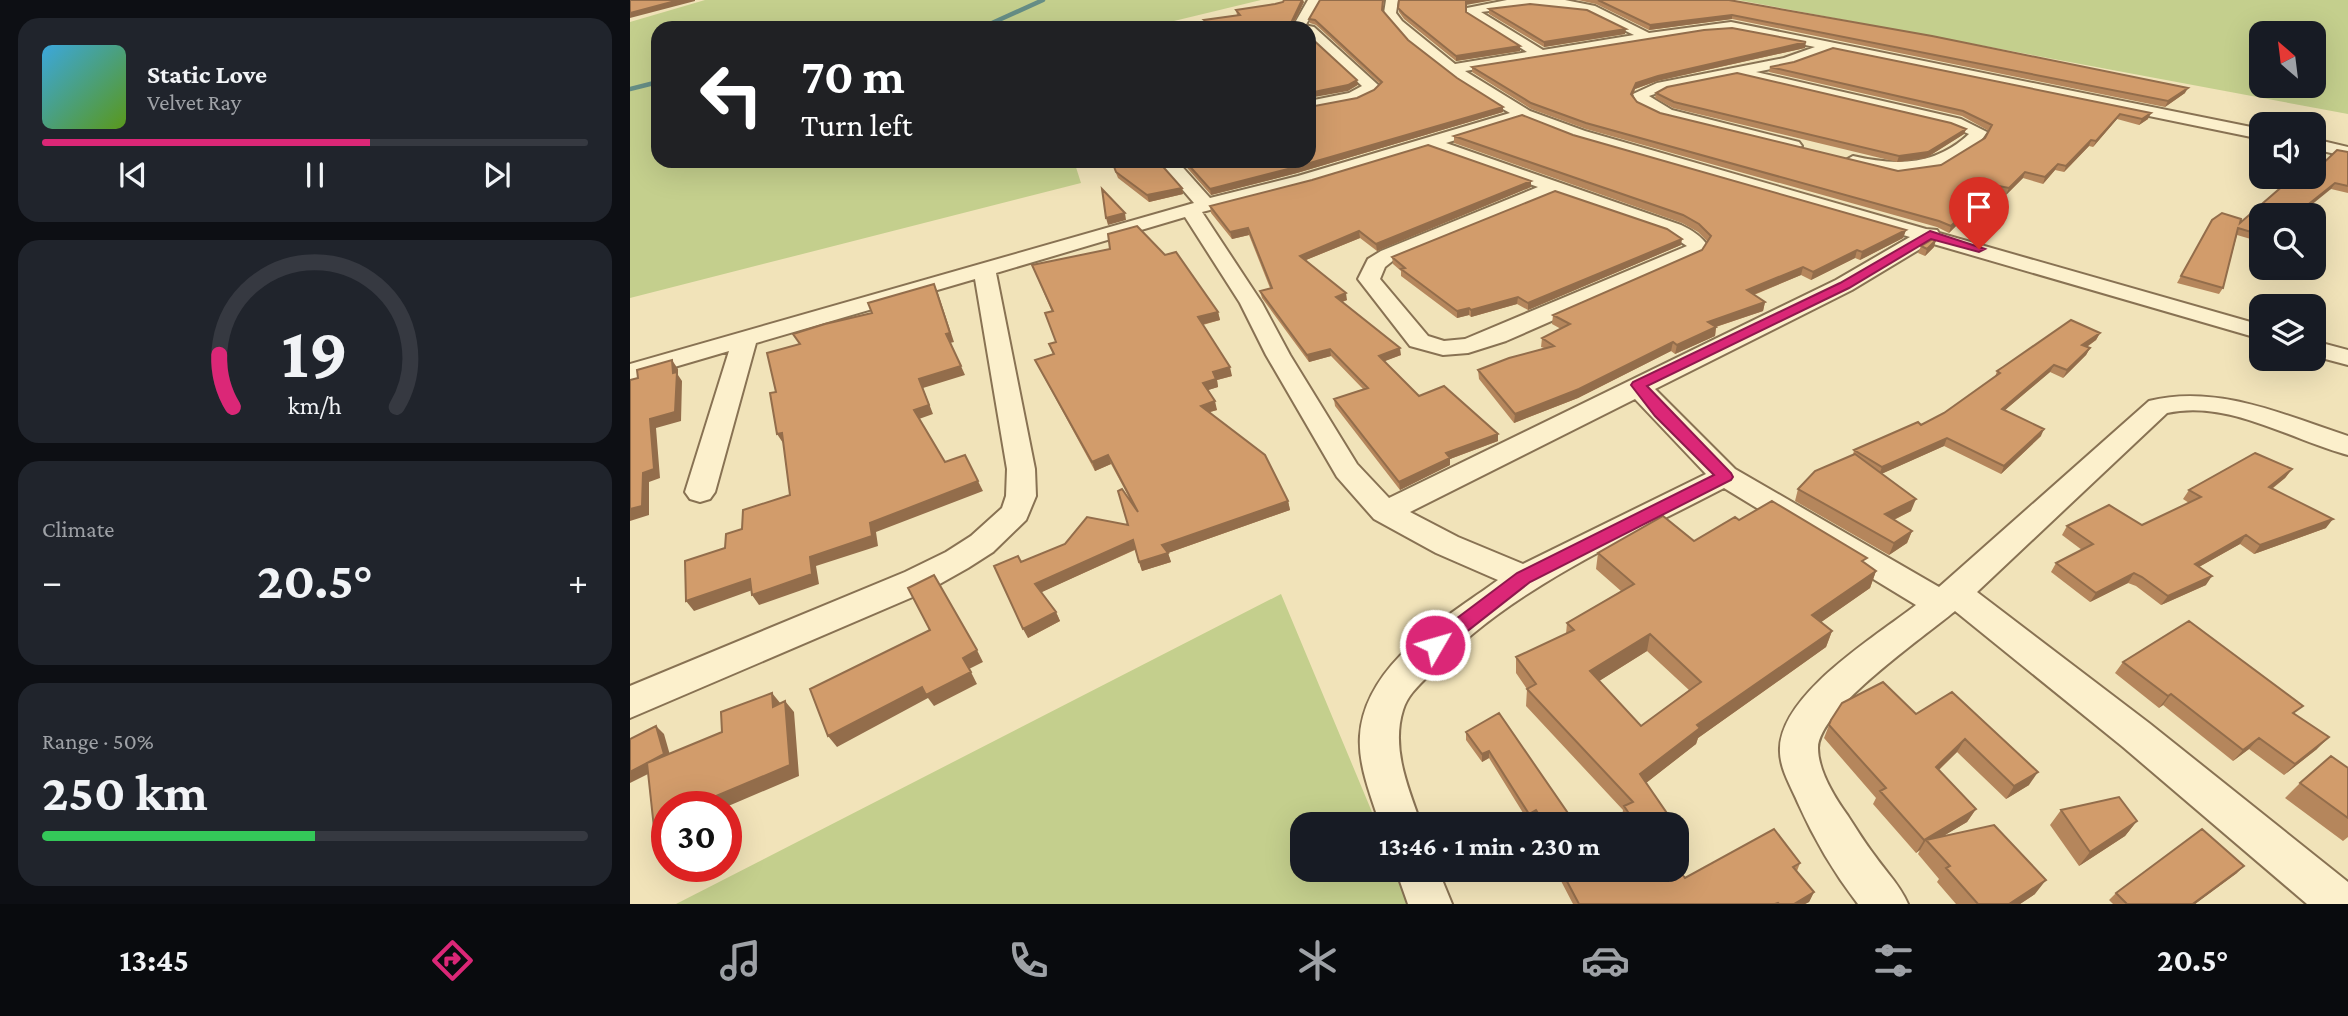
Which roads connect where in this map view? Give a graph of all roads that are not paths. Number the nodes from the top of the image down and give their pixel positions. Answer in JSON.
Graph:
{"nodes":[{"id":1,"x":1314,"y":0,"type":"edge"},
{"id":2,"x":1392,"y":0,"type":"edge"},
{"id":3,"x":1304,"y":21,"type":"edge"},
{"id":4,"x":1316,"y":36,"type":"edge"},
{"id":5,"x":1645,"y":36,"type":"junction"},
{"id":6,"x":1832,"y":46,"type":"junction"},
{"id":7,"x":1540,"y":54,"type":"junction"},
{"id":8,"x":1454,"y":68,"type":"junction"},
{"id":9,"x":1736,"y":72,"type":"junction"},
{"id":10,"x":1316,"y":105,"type":"edge"},
{"id":11,"x":1523,"y":114,"type":"junction"},
{"id":12,"x":2249,"y":132,"type":"edge"},
{"id":13,"x":1427,"y":142,"type":"junction"},
{"id":14,"x":2326,"y":147,"type":"edge"},
{"id":15,"x":1804,"y":148,"type":"edge"},
{"id":16,"x":2348,"y":152,"type":"edge"},
{"id":17,"x":1842,"y":158,"type":"edge"},
{"id":18,"x":1172,"y":168,"type":"edge"},
{"id":19,"x":1292,"y":168,"type":"edge"},
{"id":20,"x":1304,"y":180,"type":"junction"},
{"id":21,"x":1555,"y":187,"type":"junction"},
{"id":22,"x":1198,"y":207,"type":"junction"},
{"id":23,"x":1930,"y":234,"type":"junction"},
{"id":24,"x":984,"y":268,"type":"junction"},
{"id":25,"x":2249,"y":328,"type":"edge"},
{"id":26,"x":745,"y":338,"type":"junction"},
{"id":27,"x":2326,"y":352,"type":"edge"},
{"id":28,"x":2348,"y":358,"type":"edge"},
{"id":29,"x":630,"y":372,"type":"edge"},
{"id":30,"x":1638,"y":385,"type":"junction"},
{"id":31,"x":2348,"y":446,"type":"edge"},
{"id":32,"x":1725,"y":477,"type":"junction"},
{"id":33,"x":700,"y":492,"type":"dead end"},
{"id":34,"x":1385,"y":512,"type":"junction"},
{"id":35,"x":1524,"y":578,"type":"junction"},
{"id":36,"x":1947,"y":598,"type":"junction"},
{"id":37,"x":630,"y":702,"type":"edge"},
{"id":38,"x":1396,"y":812,"type":"edge"},
{"id":39,"x":1422,"y":882,"type":"edge"},
{"id":40,"x":1430,"y":904,"type":"edge"},
{"id":41,"x":1886,"y":904,"type":"edge"},
{"id":42,"x":2341,"y":904,"type":"edge"}],
"edges":[{"from":1,"to":3,"type":"street"},
{"from":2,"to":8,"type":"street"},
{"from":4,"to":10,"type":"street"},
{"from":5,"to":6,"type":"street"},
{"from":5,"to":7,"type":"street"},
{"from":5,"to":7,"type":"street"},
{"from":6,"to":9,"type":"street"},
{"from":6,"to":12,"type":"street"},
{"from":7,"to":8,"type":"street"},
{"from":8,"to":11,"type":"street"},
{"from":9,"to":15,"type":"street"},
{"from":9,"to":17,"type":"street"},
{"from":11,"to":13,"type":"street"},
{"from":11,"to":23,"type":"street"},
{"from":13,"to":20,"type":"street"},
{"from":13,"to":21,"type":"street"},
{"from":14,"to":16,"type":"street"},
{"from":18,"to":22,"type":"street"},
{"from":19,"to":20,"type":"street"},
{"from":20,"to":22,"type":"street"},
{"from":21,"to":21,"type":"street"},
{"from":22,"to":24,"type":"street"},
{"from":22,"to":34,"type":"street"},
{"from":23,"to":25,"type":"street"},
{"from":23,"to":30,"type":"street"},
{"from":24,"to":26,"type":"street"},
{"from":24,"to":37,"type":"street"},
{"from":26,"to":29,"type":"street"},
{"from":26,"to":33,"type":"street"},
{"from":27,"to":28,"type":"street"},
{"from":30,"to":32,"type":"street"},
{"from":30,"to":34,"type":"street"},
{"from":31,"to":36,"type":"street"},
{"from":32,"to":35,"type":"street"},
{"from":32,"to":36,"type":"street"},
{"from":34,"to":35,"type":"street"},
{"from":35,"to":38,"type":"street"},
{"from":36,"to":41,"type":"street"},
{"from":36,"to":42,"type":"street"},
{"from":39,"to":40,"type":"street"}]}
